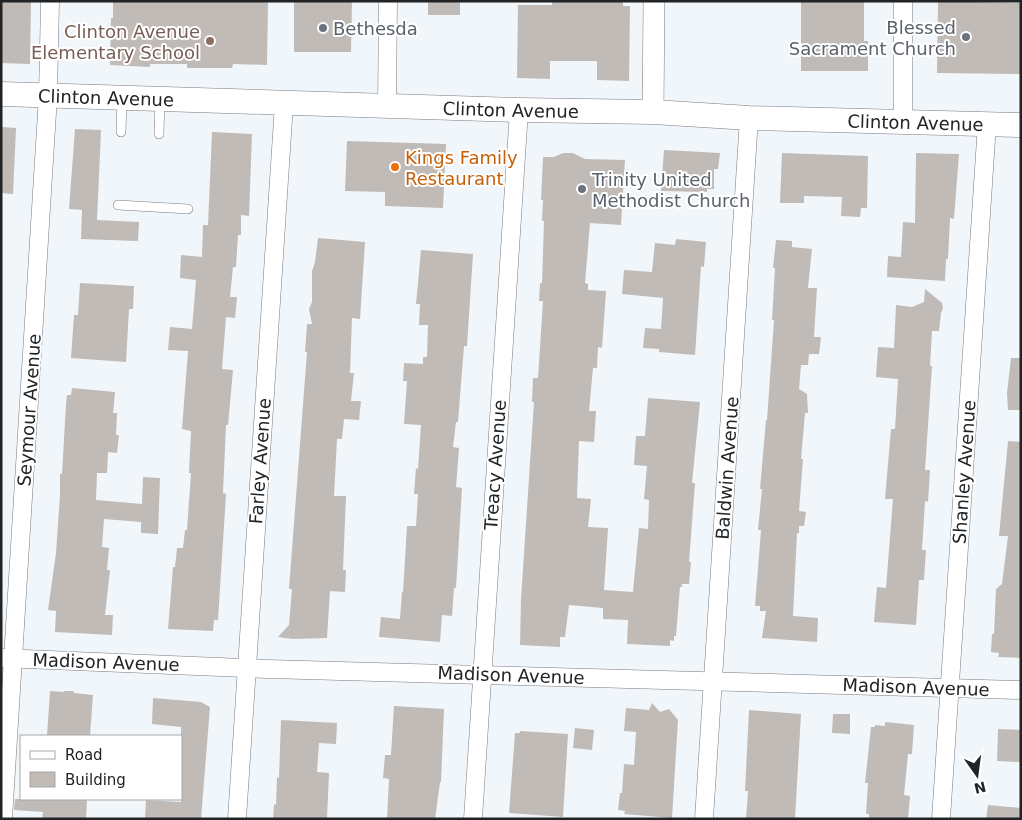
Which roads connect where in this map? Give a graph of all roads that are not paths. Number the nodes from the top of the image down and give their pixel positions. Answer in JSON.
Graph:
{"nodes":[{"id":1,"x":50,"y":1,"type":"edge"},
{"id":2,"x":388,"y":1,"type":"edge"},
{"id":3,"x":654,"y":1,"type":"edge"},
{"id":4,"x":903,"y":1,"type":"edge"},
{"id":5,"x":1,"y":94,"type":"edge"},
{"id":6,"x":48,"y":96,"type":"junction"},
{"id":7,"x":122,"y":98,"type":"junction"},
{"id":8,"x":160,"y":99,"type":"junction"},
{"id":9,"x":284,"y":104,"type":"junction"},
{"id":10,"x":388,"y":106,"type":"junction"},
{"id":11,"x":519,"y":110,"type":"junction"},
{"id":12,"x":653,"y":112,"type":"junction"},
{"id":13,"x":749,"y":118,"type":"junction"},
{"id":14,"x":902,"y":121,"type":"junction"},
{"id":15,"x":987,"y":124,"type":"junction"},
{"id":16,"x":1021,"y":125,"type":"edge"},
{"id":17,"x":121,"y":132,"type":"dead end"},
{"id":18,"x":159,"y":134,"type":"dead end"},
{"id":19,"x":118,"y":205,"type":"dead end"},
{"id":20,"x":188,"y":208,"type":"dead end"},
{"id":21,"x":7,"y":659,"type":"edge"},
{"id":22,"x":247,"y":668,"type":"junction"},
{"id":23,"x":482,"y":674,"type":"junction"},
{"id":24,"x":713,"y":680,"type":"junction"},
{"id":25,"x":949,"y":688,"type":"junction"},
{"id":26,"x":1021,"y":690,"type":"edge"},
{"id":27,"x":2,"y":819,"type":"edge"},
{"id":28,"x":236,"y":819,"type":"edge"},
{"id":29,"x":473,"y":819,"type":"edge"},
{"id":30,"x":704,"y":819,"type":"edge"},
{"id":31,"x":941,"y":819,"type":"edge"}],
"edges":[{"from":1,"to":6,"type":"street","name":"Seymour Avenue"},
{"from":2,"to":10,"type":"street"},
{"from":3,"to":12,"type":"street"},
{"from":4,"to":14,"type":"street"},
{"from":5,"to":6,"type":"main road","name":"Clinton Avenue"},
{"from":6,"to":7,"type":"main road","name":"Clinton Avenue"},
{"from":6,"to":21,"type":"street","name":"Seymour Avenue"},
{"from":7,"to":8,"type":"main road","name":"Clinton Avenue"},
{"from":7,"to":17,"type":"lane"},
{"from":8,"to":9,"type":"main road","name":"Clinton Avenue"},
{"from":8,"to":18,"type":"lane"},
{"from":9,"to":10,"type":"main road","name":"Clinton Avenue"},
{"from":9,"to":22,"type":"street","name":"Farley Avenue"},
{"from":10,"to":11,"type":"main road","name":"Clinton Avenue"},
{"from":11,"to":12,"type":"main road","name":"Clinton Avenue"},
{"from":11,"to":23,"type":"street","name":"Treacy Avenue"},
{"from":12,"to":13,"type":"main road","name":"Clinton Avenue"},
{"from":13,"to":14,"type":"main road","name":"Clinton Avenue"},
{"from":13,"to":24,"type":"street","name":"Baldwin Avenue"},
{"from":14,"to":15,"type":"main road","name":"Clinton Avenue"},
{"from":15,"to":16,"type":"main road","name":"Clinton Avenue"},
{"from":15,"to":25,"type":"street","name":"Shanley Avenue"},
{"from":19,"to":20,"type":"lane"},
{"from":21,"to":22,"type":"street","name":"Madison Avenue"},
{"from":21,"to":27,"type":"street","name":"Seymour Avenue"},
{"from":22,"to":23,"type":"street","name":"Madison Avenue"},
{"from":22,"to":28,"type":"street","name":"Farley Avenue"},
{"from":23,"to":24,"type":"street","name":"Madison Avenue"},
{"from":23,"to":29,"type":"street","name":"Treacy Avenue"},
{"from":24,"to":25,"type":"street","name":"Madison Avenue"},
{"from":24,"to":30,"type":"street","name":"Baldwin Avenue"},
{"from":25,"to":26,"type":"street","name":"Madison Avenue"},
{"from":25,"to":31,"type":"street","name":"Shanley Avenue"}]}
